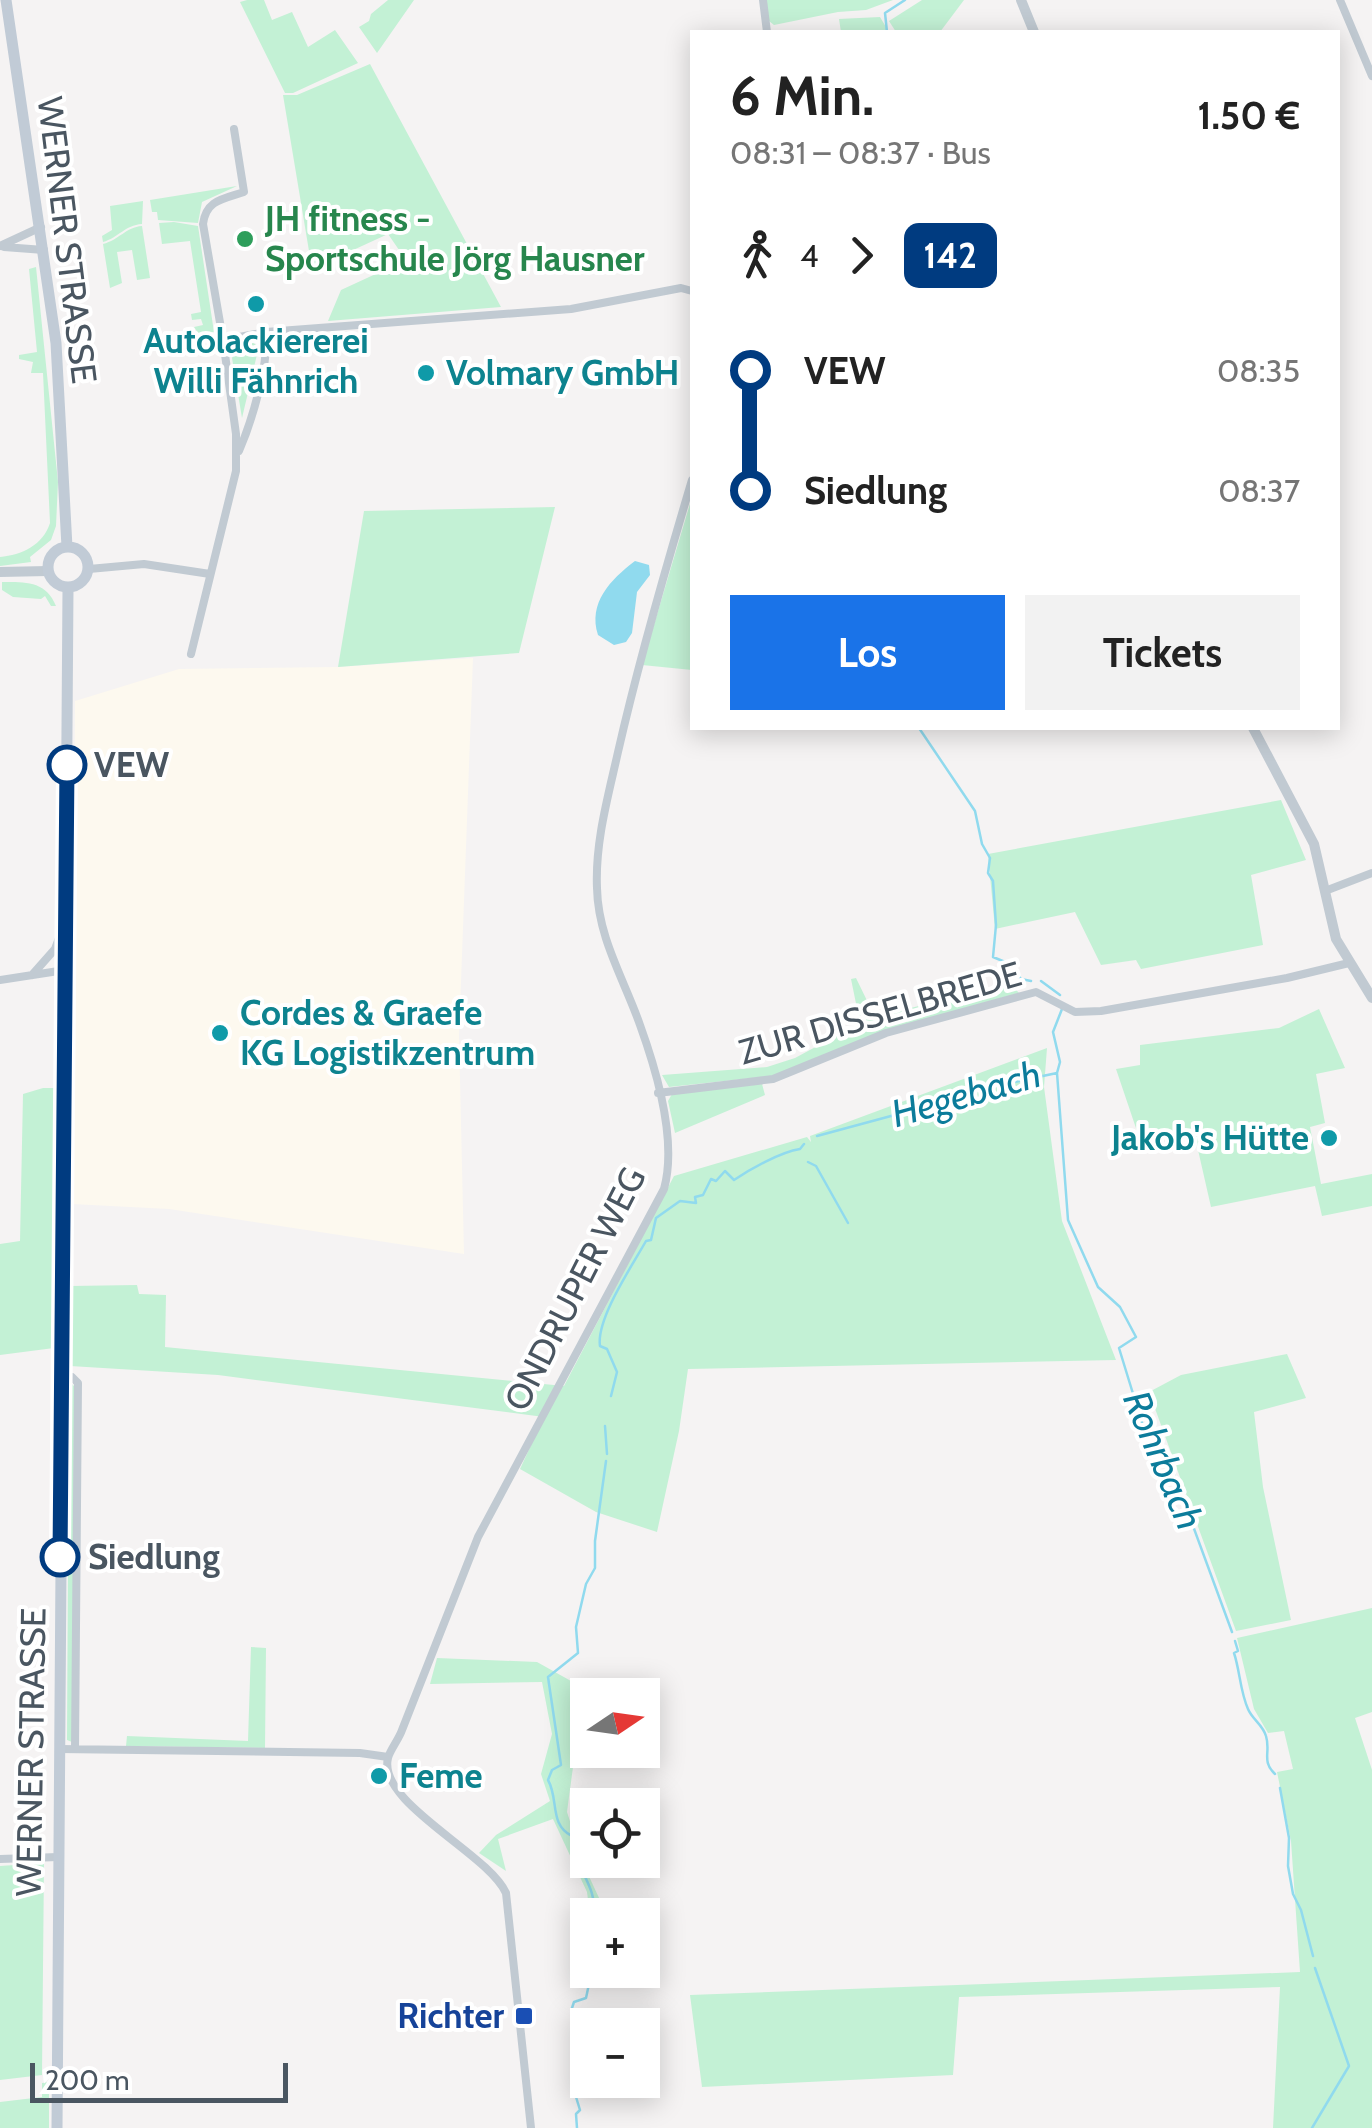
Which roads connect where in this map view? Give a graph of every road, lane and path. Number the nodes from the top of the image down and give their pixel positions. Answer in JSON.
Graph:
{"nodes":[{"id":1,"x":6,"y":0,"type":"edge"},
{"id":2,"x":763,"y":0,"type":"edge"},
{"id":3,"x":1021,"y":0,"type":"edge"},
{"id":4,"x":1340,"y":0,"type":"edge"},
{"id":5,"x":767,"y":30,"type":"edge"},
{"id":6,"x":1033,"y":30,"type":"edge"},
{"id":7,"x":1372,"y":76,"type":"edge"},
{"id":8,"x":234,"y":129,"type":"dead end"},
{"id":9,"x":40,"y":226,"type":"junction"},
{"id":10,"x":0,"y":247,"type":"edge"},
{"id":11,"x":44,"y":250,"type":"junction"},
{"id":12,"x":690,"y":290,"type":"edge"},
{"id":13,"x":266,"y":332,"type":"junction"},
{"id":14,"x":223,"y":340,"type":"junction"},
{"id":15,"x":238,"y":455,"type":"junction"},
{"id":16,"x":690,"y":487,"type":"edge"},
{"id":17,"x":67,"y":547,"type":"junction"},
{"id":18,"x":89,"y":569,"type":"junction"},
{"id":19,"x":48,"y":570,"type":"junction"},
{"id":20,"x":0,"y":572,"type":"edge"},
{"id":21,"x":210,"y":574,"type":"junction"},
{"id":22,"x":68,"y":588,"type":"junction"},
{"id":23,"x":191,"y":654,"type":"dead end"},
{"id":24,"x":1254,"y":730,"type":"edge"},
{"id":25,"x":1372,"y":873,"type":"edge"},
{"id":26,"x":1325,"y":891,"type":"junction"},
{"id":27,"x":65,"y":924,"type":"junction"},
{"id":28,"x":1349,"y":962,"type":"junction"},
{"id":29,"x":64,"y":970,"type":"junction"},
{"id":30,"x":32,"y":975,"type":"junction"},
{"id":31,"x":0,"y":980,"type":"edge"},
{"id":32,"x":1372,"y":998,"type":"edge"},
{"id":33,"x":658,"y":1094,"type":"junction"},
{"id":34,"x":62,"y":1376,"type":"junction"},
{"id":35,"x":58,"y":1749,"type":"junction"},
{"id":36,"x":75,"y":1749,"type":"junction"},
{"id":37,"x":388,"y":1757,"type":"junction"},
{"id":38,"x":58,"y":1857,"type":"junction"},
{"id":39,"x":0,"y":1859,"type":"edge"},
{"id":40,"x":57,"y":2128,"type":"edge"},
{"id":41,"x":531,"y":2128,"type":"edge"}],
"edges":[{"from":1,"to":9,"type":"main road","name":"WERNER STRASSE"},
{"from":2,"to":5,"type":"street"},
{"from":3,"to":6,"type":"street"},
{"from":4,"to":7,"type":"street"},
{"from":8,"to":14,"type":"street"},
{"from":9,"to":10,"type":"street"},
{"from":9,"to":11,"type":"main road","name":"WERNER STRASSE"},
{"from":10,"to":11,"type":"street"},
{"from":11,"to":17,"type":"main road","name":"WERNER STRASSE"},
{"from":12,"to":13,"type":"street"},
{"from":13,"to":14,"type":"street"},
{"from":13,"to":15,"type":"street"},
{"from":14,"to":15,"type":"street"},
{"from":15,"to":21,"type":"street"},
{"from":16,"to":33,"type":"street","name":"ONDRUPER WEG"},
{"from":17,"to":18,"type":"main road"},
{"from":17,"to":19,"type":"main road"},
{"from":18,"to":21,"type":"street"},
{"from":18,"to":22,"type":"main road"},
{"from":19,"to":20,"type":"street"},
{"from":19,"to":22,"type":"main road"},
{"from":21,"to":23,"type":"street"},
{"from":22,"to":27,"type":"main road","name":"WERNER STRASSE"},
{"from":24,"to":26,"type":"street"},
{"from":25,"to":26,"type":"street"},
{"from":26,"to":28,"type":"street"},
{"from":27,"to":29,"type":"main road","name":"WERNER STRASSE"},
{"from":27,"to":30,"type":"street"},
{"from":28,"to":32,"type":"street"},
{"from":28,"to":33,"type":"street","name":"ZUR DISSELBREDE"},
{"from":29,"to":30,"type":"street"},
{"from":29,"to":34,"type":"main road","name":"WERNER STRASSE"},
{"from":30,"to":31,"type":"street"},
{"from":33,"to":37,"type":"street","name":"ONDRUPER WEG"},
{"from":34,"to":35,"type":"main road","name":"WERNER STRASSE"},
{"from":34,"to":36,"type":"street","name":"WERNER STRASSE"},
{"from":35,"to":36,"type":"street"},
{"from":35,"to":38,"type":"main road","name":"WERNER STRASSE"},
{"from":36,"to":37,"type":"street"},
{"from":37,"to":41,"type":"street"},
{"from":38,"to":39,"type":"street"},
{"from":38,"to":40,"type":"main road","name":"WERNER STRASSE"}]}
